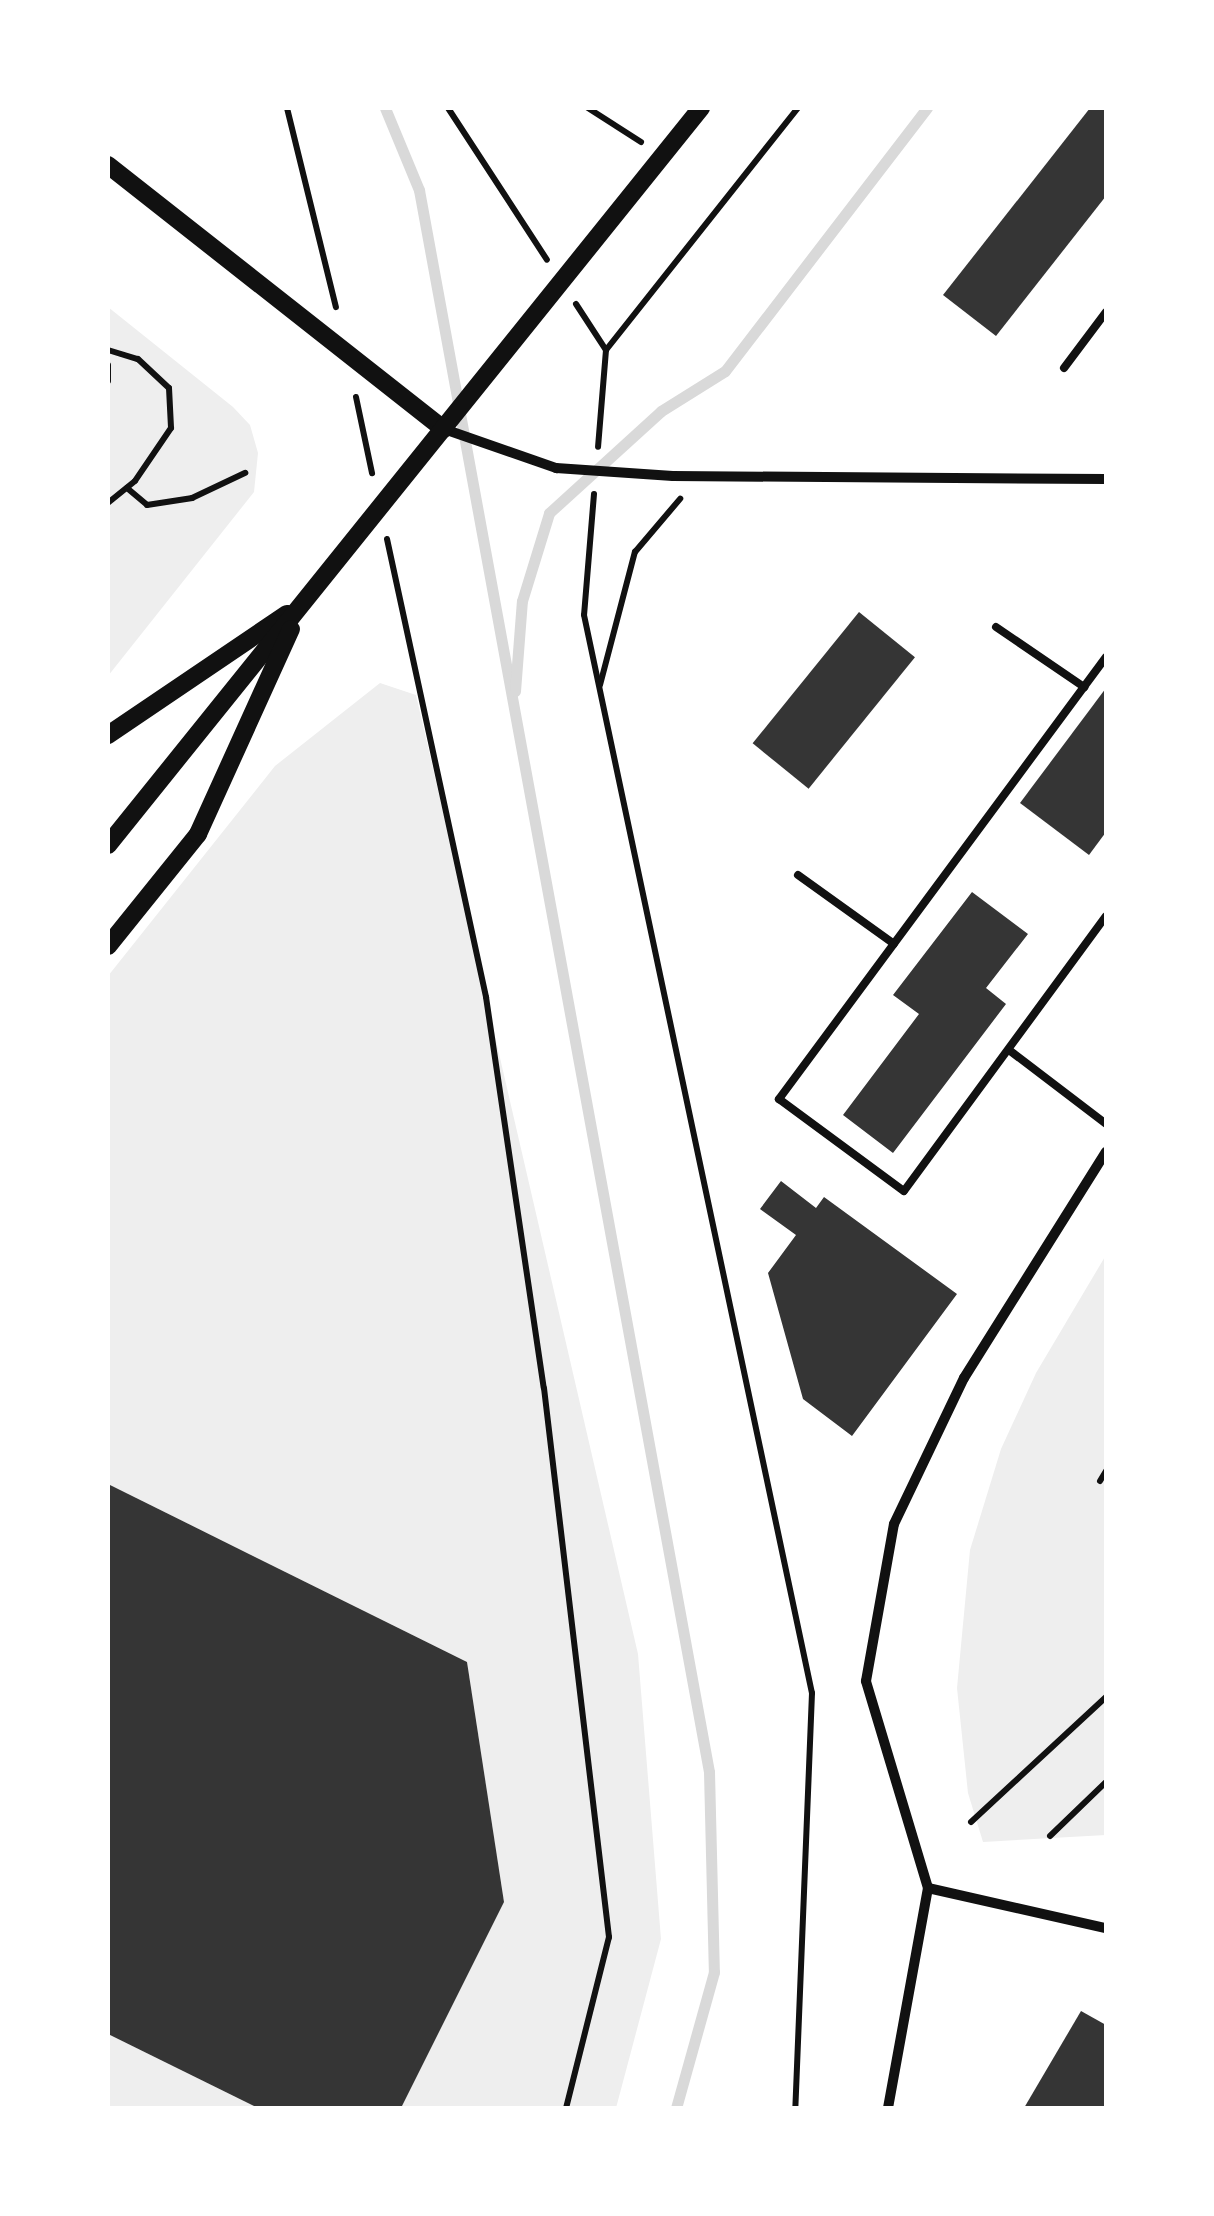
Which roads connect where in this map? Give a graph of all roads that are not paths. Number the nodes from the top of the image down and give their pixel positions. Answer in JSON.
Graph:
{"nodes":[{"id":1,"x":701,"y":108,"type":"edge"},
{"id":2,"x":108,"y":165,"type":"edge"},
{"id":3,"x":1106,"y":312,"type":"edge"},
{"id":4,"x":1064,"y":368,"type":"dead end"},
{"id":5,"x":445,"y":428,"type":"junction"},
{"id":6,"x":1106,"y":479,"type":"edge"},
{"id":7,"x":304,"y":602,"type":"junction"},
{"id":8,"x":996,"y":627,"type":"dead end"},
{"id":9,"x":1106,"y":657,"type":"edge"},
{"id":10,"x":1084,"y":688,"type":"junction"},
{"id":11,"x":108,"y":735,"type":"edge"},
{"id":12,"x":108,"y":846,"type":"edge"},
{"id":13,"x":798,"y":875,"type":"dead end"},
{"id":14,"x":1106,"y":916,"type":"edge"},
{"id":15,"x":894,"y":944,"type":"junction"},
{"id":16,"x":108,"y":946,"type":"edge"},
{"id":17,"x":1008,"y":1050,"type":"junction"},
{"id":18,"x":1106,"y":1124,"type":"edge"},
{"id":19,"x":1106,"y":1152,"type":"edge"},
{"id":20,"x":928,"y":1888,"type":"junction"},
{"id":21,"x":1106,"y":1928,"type":"edge"},
{"id":22,"x":888,"y":2108,"type":"edge"}],
"edges":[{"from":1,"to":5,"type":"street"},
{"from":2,"to":5,"type":"street"},
{"from":3,"to":4,"type":"lane"},
{"from":5,"to":6,"type":"street"},
{"from":5,"to":7,"type":"street"},
{"from":7,"to":11,"type":"street"},
{"from":7,"to":12,"type":"street"},
{"from":7,"to":16,"type":"street"},
{"from":8,"to":10,"type":"lane"},
{"from":9,"to":10,"type":"lane"},
{"from":10,"to":15,"type":"lane"},
{"from":13,"to":15,"type":"lane"},
{"from":14,"to":17,"type":"lane"},
{"from":15,"to":17,"type":"lane"},
{"from":17,"to":18,"type":"lane"},
{"from":19,"to":20,"type":"street"},
{"from":20,"to":21,"type":"street"},
{"from":20,"to":22,"type":"street"}]}
